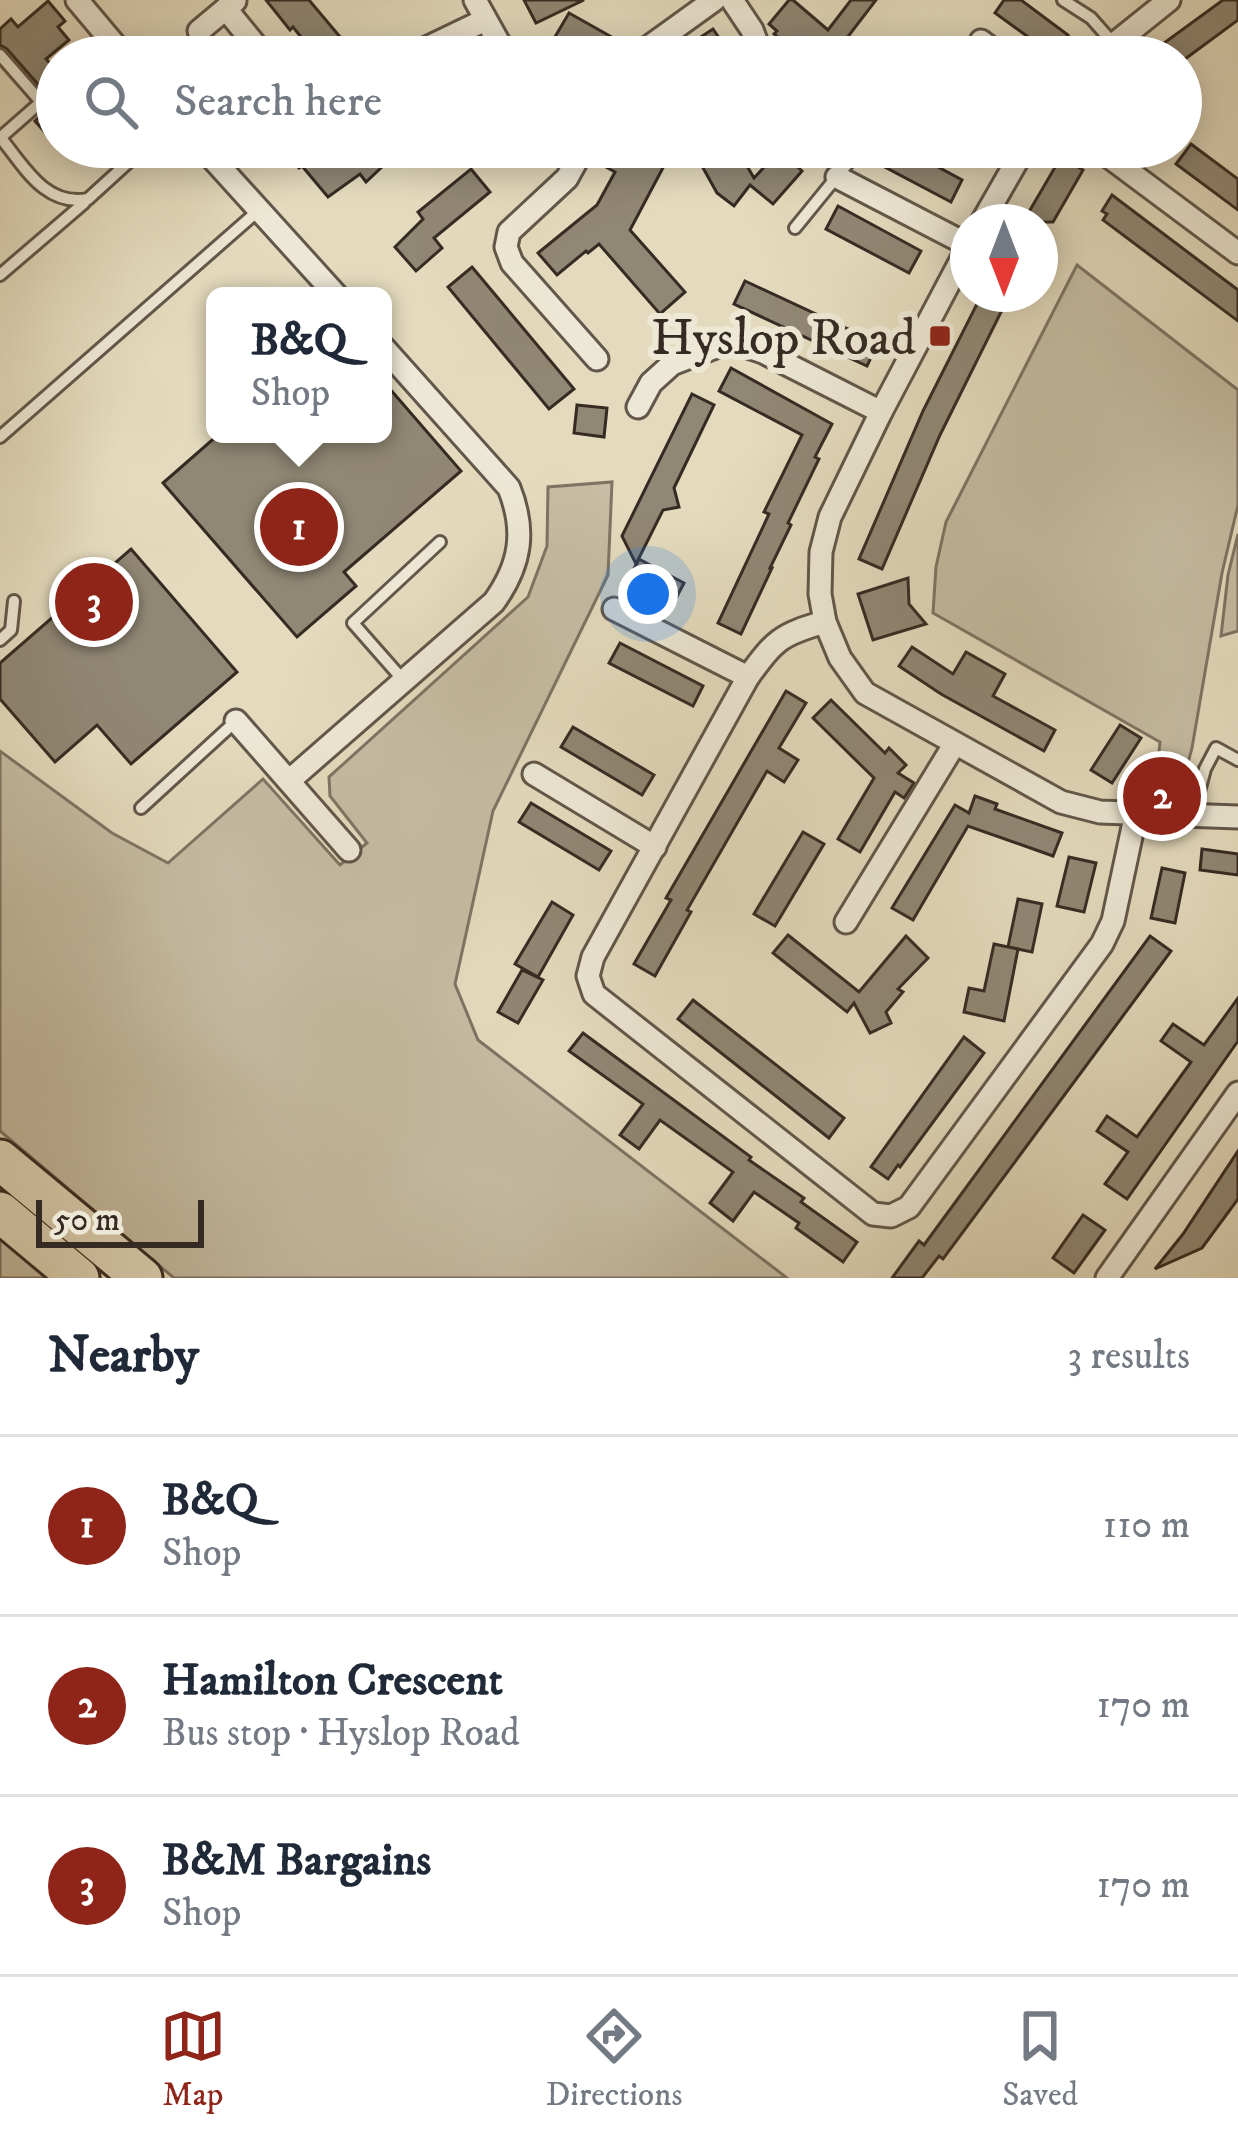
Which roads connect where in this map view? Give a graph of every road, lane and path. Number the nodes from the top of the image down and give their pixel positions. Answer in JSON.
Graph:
{"nodes":[{"id":1,"x":77,"y":0,"type":"edge"},
{"id":2,"x":714,"y":0,"type":"edge"},
{"id":3,"x":732,"y":0,"type":"edge"},
{"id":4,"x":1063,"y":0,"type":"edge"},
{"id":5,"x":1169,"y":0,"type":"edge"},
{"id":6,"x":231,"y":4,"type":"edge"},
{"id":7,"x":480,"y":10,"type":"edge"},
{"id":8,"x":199,"y":31,"type":"dead end"},
{"id":9,"x":107,"y":36,"type":"edge"},
{"id":10,"x":252,"y":36,"type":"edge"},
{"id":11,"x":440,"y":36,"type":"edge"},
{"id":12,"x":495,"y":36,"type":"edge"},
{"id":13,"x":664,"y":36,"type":"edge"},
{"id":14,"x":754,"y":36,"type":"edge"},
{"id":15,"x":1099,"y":36,"type":"edge"},
{"id":16,"x":1124,"y":36,"type":"edge"},
{"id":17,"x":0,"y":55,"type":"edge"},
{"id":18,"x":36,"y":96,"type":"edge"},
{"id":19,"x":36,"y":106,"type":"edge"},
{"id":20,"x":0,"y":138,"type":"edge"},
{"id":21,"x":122,"y":168,"type":"edge"},
{"id":22,"x":221,"y":168,"type":"edge"},
{"id":23,"x":572,"y":168,"type":"edge"},
{"id":24,"x":844,"y":168,"type":"edge"},
{"id":25,"x":1013,"y":168,"type":"edge"},
{"id":26,"x":1124,"y":168,"type":"edge"},
{"id":27,"x":837,"y":177,"type":"junction"},
{"id":28,"x":88,"y":199,"type":"junction"},
{"id":29,"x":992,"y":204,"type":"edge"},
{"id":30,"x":260,"y":210,"type":"junction"},
{"id":31,"x":795,"y":228,"type":"dead end"},
{"id":32,"x":950,"y":237,"type":"edge"},
{"id":33,"x":1238,"y":254,"type":"edge"},
{"id":34,"x":0,"y":275,"type":"edge"},
{"id":35,"x":950,"y":280,"type":"edge"},
{"id":36,"x":329,"y":287,"type":"edge"},
{"id":37,"x":392,"y":357,"type":"edge"},
{"id":38,"x":597,"y":359,"type":"dead end"},
{"id":39,"x":638,"y":407,"type":"dead end"},
{"id":40,"x":881,"y":412,"type":"junction"},
{"id":41,"x":0,"y":436,"type":"edge"},
{"id":42,"x":440,"y":542,"type":"dead end"},
{"id":43,"x":14,"y":602,"type":"dead end"},
{"id":44,"x":614,"y":609,"type":"dead end"},
{"id":45,"x":825,"y":622,"type":"junction"},
{"id":46,"x":0,"y":640,"type":"edge"},
{"id":47,"x":748,"y":677,"type":"junction"},
{"id":48,"x":404,"y":681,"type":"junction"},
{"id":49,"x":236,"y":721,"type":"joint"},
{"id":50,"x":955,"y":745,"type":"junction"},
{"id":51,"x":1238,"y":760,"type":"edge"},
{"id":52,"x":534,"y":774,"type":"dead end"},
{"id":53,"x":290,"y":780,"type":"junction"},
{"id":54,"x":141,"y":808,"type":"dead end"},
{"id":55,"x":1136,"y":813,"type":"junction"},
{"id":56,"x":1193,"y":814,"type":"junction"},
{"id":57,"x":1238,"y":817,"type":"edge"},
{"id":58,"x":655,"y":847,"type":"junction"},
{"id":59,"x":349,"y":850,"type":"dead end"},
{"id":60,"x":846,"y":922,"type":"dead end"},
{"id":61,"x":1238,"y":1093,"type":"edge"},
{"id":62,"x":0,"y":1160,"type":"edge"},
{"id":63,"x":0,"y":1212,"type":"edge"},
{"id":64,"x":80,"y":1278,"type":"edge"},
{"id":65,"x":142,"y":1278,"type":"edge"},
{"id":66,"x":1108,"y":1278,"type":"edge"}],
"edges":[{"from":1,"to":9,"type":"street"},
{"from":2,"to":13,"type":"street"},
{"from":3,"to":14,"type":"street"},
{"from":4,"to":15,"type":"lane"},
{"from":5,"to":16,"type":"street"},
{"from":6,"to":8,"type":"street"},
{"from":6,"to":10,"type":"street"},
{"from":7,"to":11,"type":"street"},
{"from":7,"to":12,"type":"street"},
{"from":17,"to":18,"type":"lane"},
{"from":19,"to":20,"type":"lane"},
{"from":20,"to":28,"type":"lane"},
{"from":21,"to":28,"type":"lane"},
{"from":22,"to":30,"type":"street"},
{"from":23,"to":38,"type":"street"},
{"from":24,"to":27,"type":"lane"},
{"from":25,"to":29,"type":"street"},
{"from":26,"to":33,"type":"street"},
{"from":27,"to":31,"type":"lane"},
{"from":27,"to":32,"type":"street"},
{"from":28,"to":34,"type":"lane"},
{"from":30,"to":36,"type":"street"},
{"from":30,"to":41,"type":"lane"},
{"from":35,"to":40,"type":"street"},
{"from":37,"to":48,"type":"street"},
{"from":39,"to":40,"type":"street"},
{"from":40,"to":45,"type":"street"},
{"from":42,"to":48,"type":"lane"},
{"from":43,"to":46,"type":"lane"},
{"from":44,"to":47,"type":"street"},
{"from":45,"to":47,"type":"street"},
{"from":45,"to":50,"type":"street"},
{"from":47,"to":58,"type":"street"},
{"from":48,"to":53,"type":"street"},
{"from":49,"to":53,"type":"street"},
{"from":49,"to":54,"type":"lane"},
{"from":50,"to":55,"type":"street"},
{"from":50,"to":60,"type":"street"},
{"from":51,"to":56,"type":"lane"},
{"from":52,"to":58,"type":"street"},
{"from":53,"to":59,"type":"street"},
{"from":55,"to":56,"type":"street"},
{"from":55,"to":58,"type":"street"},
{"from":56,"to":57,"type":"street"},
{"from":61,"to":66,"type":"street"},
{"from":62,"to":65,"type":"highway"},
{"from":63,"to":64,"type":"highway"}]}
